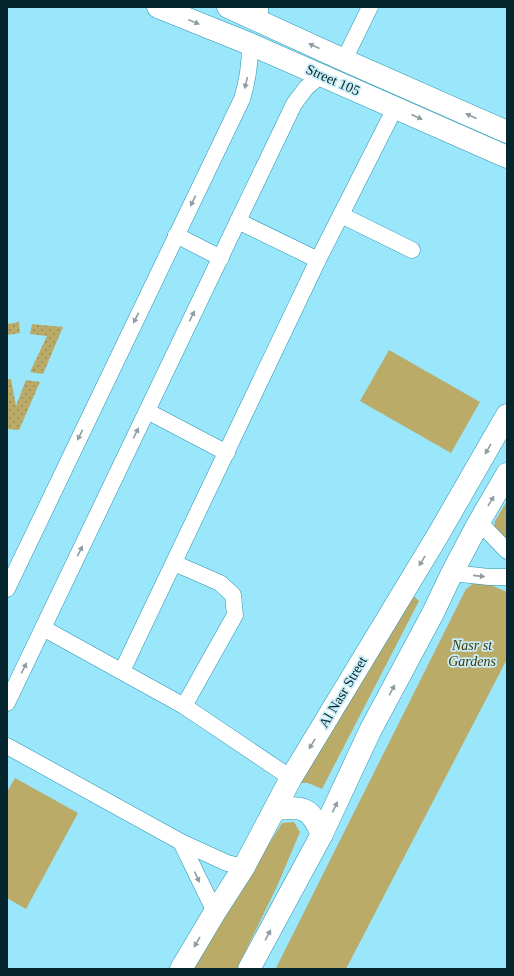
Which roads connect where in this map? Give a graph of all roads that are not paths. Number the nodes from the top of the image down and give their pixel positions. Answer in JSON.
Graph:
{"nodes":[{"id":1,"x":158,"y":7,"type":"edge"},
{"id":2,"x":228,"y":7,"type":"edge"},
{"id":3,"x":370,"y":7,"type":"edge"},
{"id":4,"x":260,"y":14,"type":"edge"},
{"id":5,"x":250,"y":44,"type":"junction"},
{"id":6,"x":344,"y":60,"type":"junction"},
{"id":7,"x":321,"y":75,"type":"junction"},
{"id":8,"x":396,"y":108,"type":"junction"},
{"id":9,"x":507,"y":132,"type":"edge"},
{"id":10,"x":507,"y":156,"type":"edge"},
{"id":11,"x":341,"y":215,"type":"junction"},
{"id":12,"x":238,"y":221,"type":"junction"},
{"id":13,"x":176,"y":236,"type":"junction"},
{"id":14,"x":412,"y":250,"type":"dead end"},
{"id":15,"x":220,"y":258,"type":"junction"},
{"id":16,"x":318,"y":260,"type":"junction"},
{"id":17,"x":147,"y":411,"type":"junction"},
{"id":18,"x":507,"y":415,"type":"edge"},
{"id":19,"x":227,"y":453,"type":"junction"},
{"id":20,"x":507,"y":474,"type":"edge"},
{"id":21,"x":478,"y":522,"type":"junction"},
{"id":22,"x":507,"y":551,"type":"edge"},
{"id":23,"x":174,"y":563,"type":"junction"},
{"id":24,"x":452,"y":573,"type":"junction"},
{"id":25,"x":507,"y":577,"type":"edge"},
{"id":26,"x":7,"y":589,"type":"edge"},
{"id":27,"x":43,"y":628,"type":"junction"},
{"id":28,"x":122,"y":671,"type":"junction"},
{"id":29,"x":8,"y":697,"type":"edge"},
{"id":30,"x":184,"y":706,"type":"junction"},
{"id":31,"x":7,"y":746,"type":"edge"},
{"id":32,"x":291,"y":778,"type":"junction"},
{"id":33,"x":275,"y":809,"type":"junction"},
{"id":34,"x":322,"y":834,"type":"junction"},
{"id":35,"x":181,"y":842,"type":"junction"},
{"id":36,"x":244,"y":867,"type":"junction"},
{"id":37,"x":214,"y":912,"type":"junction"},
{"id":38,"x":181,"y":969,"type":"edge"},
{"id":39,"x":250,"y":969,"type":"edge"}],
"edges":[{"from":1,"to":5,"type":"main road","name":"Street 105","one_way":true},
{"from":2,"to":4,"type":"main road","name":"Street 105"},
{"from":3,"to":6,"type":"street"},
{"from":6,"to":4,"type":"main road","name":"Street 105","one_way":true},
{"from":5,"to":7,"type":"main road","name":"Street 105"},
{"from":5,"to":13,"type":"street","one_way":true},
{"from":9,"to":6,"type":"main road","name":"Street 105","one_way":true},
{"from":7,"to":8,"type":"main road","name":"Street 105"},
{"from":7,"to":12,"type":"street"},
{"from":8,"to":10,"type":"main road","name":"Street 105","one_way":true},
{"from":8,"to":11,"type":"street"},
{"from":11,"to":14,"type":"street"},
{"from":11,"to":16,"type":"street"},
{"from":12,"to":15,"type":"street"},
{"from":12,"to":16,"type":"street"},
{"from":13,"to":15,"type":"street"},
{"from":13,"to":26,"type":"street","one_way":true},
{"from":17,"to":15,"type":"street","one_way":true},
{"from":16,"to":19,"type":"street"},
{"from":17,"to":19,"type":"street"},
{"from":27,"to":17,"type":"street","one_way":true},
{"from":18,"to":32,"type":"main road","name":"Al Nasr Street","one_way":true},
{"from":19,"to":23,"type":"street"},
{"from":21,"to":20,"type":"main road","one_way":true},
{"from":21,"to":22,"type":"street"},
{"from":21,"to":24,"type":"main road"},
{"from":23,"to":28,"type":"street"},
{"from":23,"to":30,"type":"street"},
{"from":24,"to":25,"type":"street","one_way":true},
{"from":34,"to":24,"type":"main road","one_way":true},
{"from":27,"to":28,"type":"street"},
{"from":29,"to":27,"type":"street","one_way":true},
{"from":28,"to":30,"type":"street"},
{"from":30,"to":32,"type":"street"},
{"from":31,"to":35,"type":"street"},
{"from":32,"to":33,"type":"main road","name":"Al Nasr Street"},
{"from":33,"to":34,"type":"main road"},
{"from":33,"to":36,"type":"main road","name":"Al Nasr Street"},
{"from":39,"to":34,"type":"main road","one_way":true},
{"from":35,"to":36,"type":"street"},
{"from":35,"to":37,"type":"street","one_way":true},
{"from":36,"to":37,"type":"main road","name":"Al Nasr Street"},
{"from":37,"to":38,"type":"main road","name":"Al Nasr Street","one_way":true}]}
